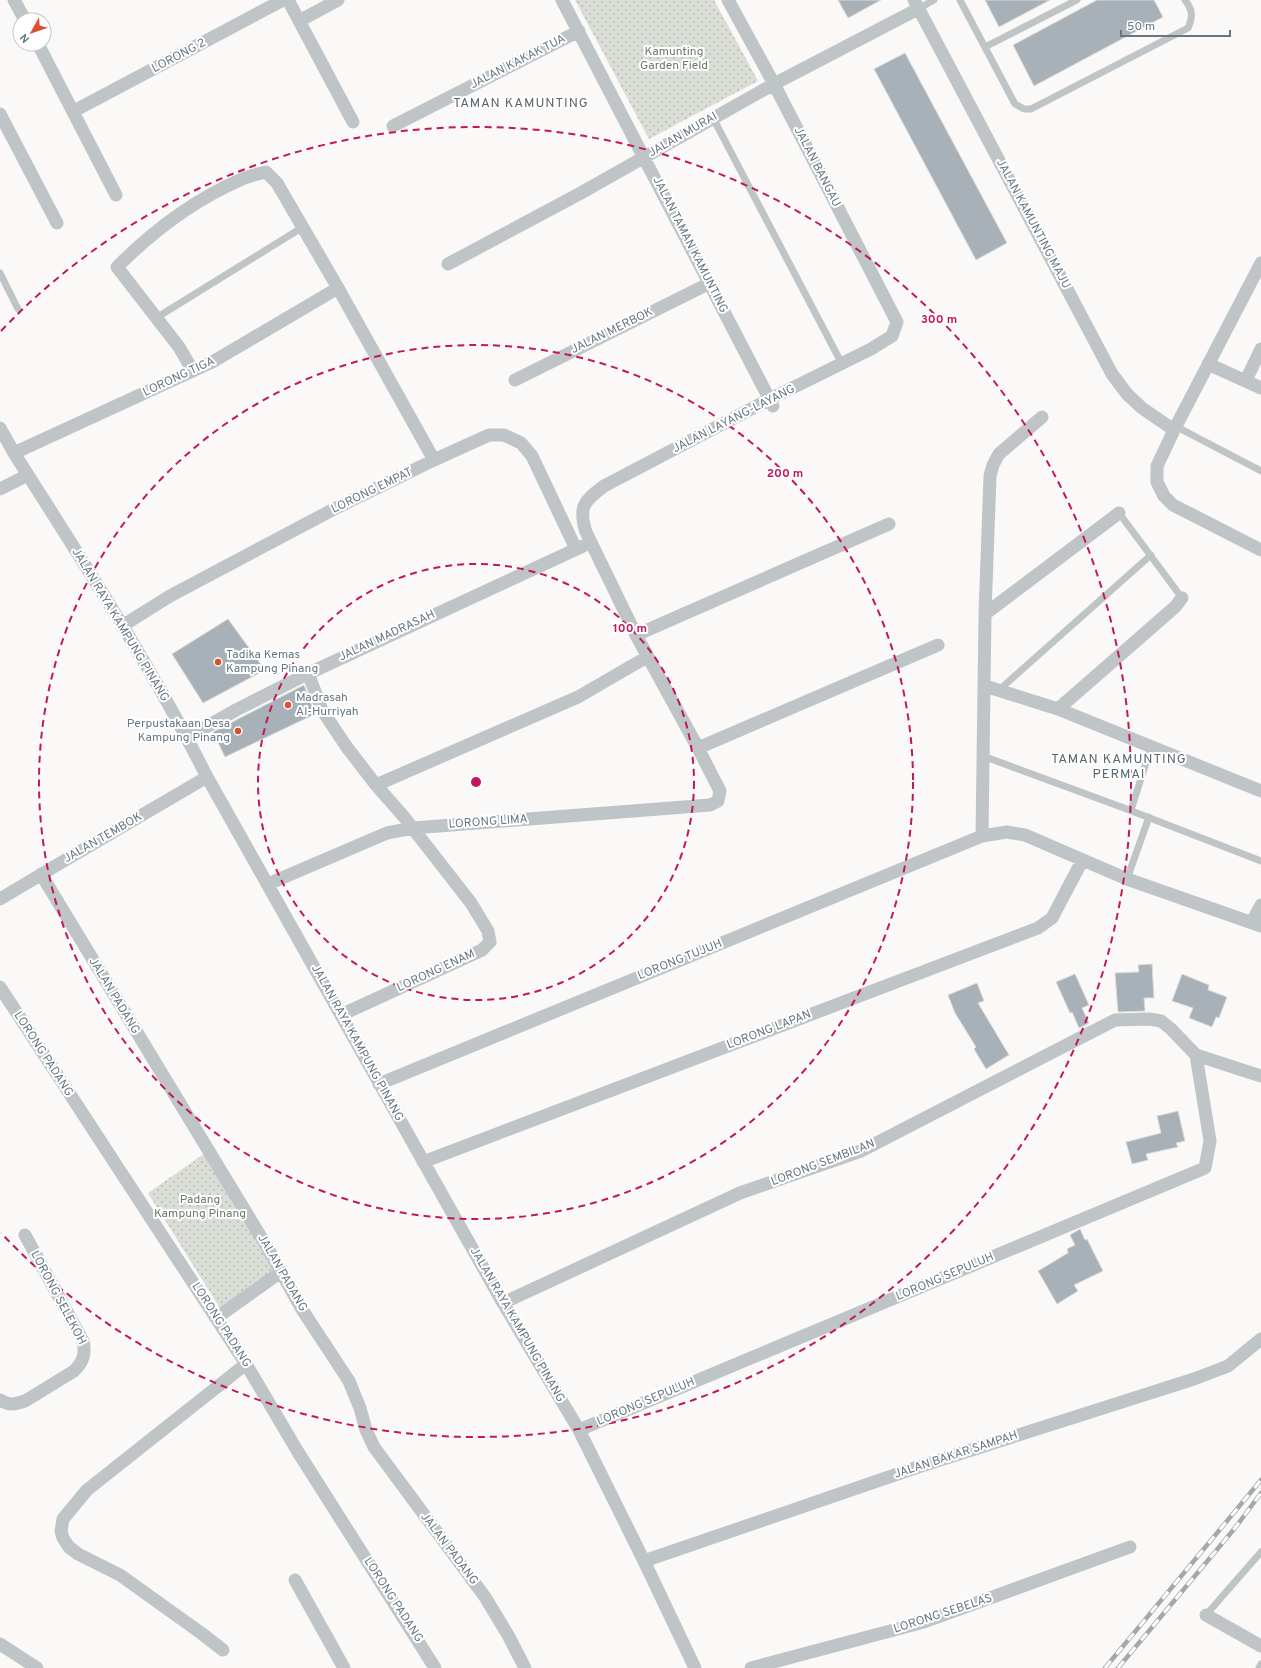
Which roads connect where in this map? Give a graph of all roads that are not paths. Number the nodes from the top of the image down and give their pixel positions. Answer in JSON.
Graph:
{"nodes":[{"id":1,"x":14,"y":0,"type":"edge"},
{"id":2,"x":283,"y":0,"type":"edge"},
{"id":3,"x":288,"y":0,"type":"edge"},
{"id":4,"x":338,"y":0,"type":"edge"},
{"id":5,"x":562,"y":0,"type":"edge"},
{"id":6,"x":728,"y":0,"type":"edge"},
{"id":7,"x":934,"y":0,"type":"edge"},
{"id":8,"x":960,"y":0,"type":"edge"},
{"id":9,"x":1077,"y":0,"type":"edge"},
{"id":10,"x":1185,"y":0,"type":"edge"},
{"id":11,"x":916,"y":4,"type":"edge"},
{"id":12,"x":21,"y":12,"type":"edge"},
{"id":13,"x":299,"y":21,"type":"junction"},
{"id":14,"x":579,"y":31,"type":"junction"},
{"id":15,"x":985,"y":47,"type":"junction"},
{"id":16,"x":42,"y":52,"type":"edge"},
{"id":17,"x":774,"y":84,"type":"junction"},
{"id":18,"x":74,"y":111,"type":"junction"},
{"id":19,"x":0,"y":114,"type":"edge"},
{"id":20,"x":713,"y":118,"type":"junction"},
{"id":21,"x":353,"y":122,"type":"dead end"},
{"id":22,"x":393,"y":126,"type":"dead end"},
{"id":23,"x":644,"y":157,"type":"junction"},
{"id":24,"x":116,"y":195,"type":"dead end"},
{"id":25,"x":57,"y":223,"type":"dead end"},
{"id":26,"x":303,"y":227,"type":"junction"},
{"id":27,"x":1261,"y":263,"type":"edge"},
{"id":28,"x":448,"y":264,"type":"dead end"},
{"id":29,"x":0,"y":273,"type":"edge"},
{"id":30,"x":710,"y":283,"type":"junction"},
{"id":31,"x":338,"y":288,"type":"junction"},
{"id":32,"x":18,"y":309,"type":"dead end"},
{"id":33,"x":156,"y":318,"type":"junction"},
{"id":34,"x":892,"y":336,"type":"joint"},
{"id":35,"x":1261,"y":349,"type":"edge"},
{"id":36,"x":842,"y":364,"type":"junction"},
{"id":37,"x":1208,"y":364,"type":"junction"},
{"id":38,"x":193,"y":371,"type":"junction"},
{"id":39,"x":514,"y":380,"type":"dead end"},
{"id":40,"x":1246,"y":380,"type":"junction"},
{"id":41,"x":1261,"y":388,"type":"edge"},
{"id":42,"x":772,"y":403,"type":"junction"},
{"id":43,"x":1042,"y":417,"type":"dead end"},
{"id":44,"x":0,"y":428,"type":"edge"},
{"id":45,"x":1175,"y":429,"type":"junction"},
{"id":46,"x":14,"y":453,"type":"junction"},
{"id":47,"x":434,"y":460,"type":"junction"},
{"id":48,"x":1261,"y":471,"type":"edge"},
{"id":49,"x":28,"y":475,"type":"junction"},
{"id":50,"x":0,"y":489,"type":"edge"},
{"id":51,"x":1119,"y":513,"type":"joint"},
{"id":52,"x":889,"y":524,"type":"dead end"},
{"id":53,"x":591,"y":542,"type":"junction"},
{"id":54,"x":576,"y":549,"type":"junction"},
{"id":55,"x":1261,"y":550,"type":"edge"},
{"id":56,"x":1152,"y":555,"type":"junction"},
{"id":57,"x":1182,"y":598,"type":"joint"},
{"id":58,"x":985,"y":614,"type":"junction"},
{"id":59,"x":122,"y":626,"type":"junction"},
{"id":60,"x":636,"y":635,"type":"junction"},
{"id":61,"x":938,"y":645,"type":"dead end"},
{"id":62,"x":648,"y":657,"type":"junction"},
{"id":63,"x":308,"y":673,"type":"junction"},
{"id":64,"x":985,"y":686,"type":"junction"},
{"id":65,"x":999,"y":690,"type":"junction"},
{"id":66,"x":1058,"y":709,"type":"junction"},
{"id":67,"x":188,"y":738,"type":"junction"},
{"id":68,"x":1151,"y":747,"type":"junction"},
{"id":69,"x":698,"y":748,"type":"junction"},
{"id":70,"x":983,"y":756,"type":"junction"},
{"id":71,"x":207,"y":778,"type":"junction"},
{"id":72,"x":376,"y":785,"type":"junction"},
{"id":73,"x":1261,"y":791,"type":"edge"},
{"id":74,"x":1131,"y":810,"type":"junction"},
{"id":75,"x":1148,"y":817,"type":"junction"},
{"id":76,"x":413,"y":828,"type":"junction"},
{"id":77,"x":982,"y":836,"type":"junction"},
{"id":78,"x":1082,"y":861,"type":"junction"},
{"id":79,"x":1261,"y":861,"type":"edge"},
{"id":80,"x":41,"y":874,"type":"junction"},
{"id":81,"x":1127,"y":879,"type":"junction"},
{"id":82,"x":268,"y":884,"type":"junction"},
{"id":83,"x":0,"y":899,"type":"edge"},
{"id":84,"x":1261,"y":905,"type":"edge"},
{"id":85,"x":1257,"y":924,"type":"edge"},
{"id":86,"x":0,"y":987,"type":"edge"},
{"id":87,"x":341,"y":1015,"type":"junction"},
{"id":88,"x":1196,"y":1055,"type":"junction"},
{"id":89,"x":1261,"y":1076,"type":"edge"},
{"id":90,"x":379,"y":1084,"type":"junction"},
{"id":91,"x":423,"y":1162,"type":"junction"},
{"id":92,"x":25,"y":1235,"type":"dead end"},
{"id":93,"x":281,"y":1272,"type":"junction"},
{"id":94,"x":504,"y":1303,"type":"junction"},
{"id":95,"x":216,"y":1318,"type":"junction"},
{"id":96,"x":1261,"y":1339,"type":"edge"},
{"id":97,"x":246,"y":1364,"type":"junction"},
{"id":98,"x":0,"y":1400,"type":"edge"},
{"id":99,"x":579,"y":1430,"type":"junction"},
{"id":100,"x":1130,"y":1547,"type":"dead end"},
{"id":101,"x":1261,"y":1552,"type":"edge"},
{"id":102,"x":644,"y":1561,"type":"junction"},
{"id":103,"x":296,"y":1580,"type":"dead end"},
{"id":104,"x":1206,"y":1615,"type":"joint"},
{"id":105,"x":0,"y":1644,"type":"edge"},
{"id":106,"x":1261,"y":1646,"type":"edge"},
{"id":107,"x":223,"y":1650,"type":"dead end"},
{"id":108,"x":1261,"y":1664,"type":"edge"},
{"id":109,"x":37,"y":1668,"type":"edge"},
{"id":110,"x":344,"y":1668,"type":"edge"},
{"id":111,"x":435,"y":1668,"type":"edge"},
{"id":112,"x":525,"y":1668,"type":"edge"},
{"id":113,"x":696,"y":1668,"type":"edge"},
{"id":114,"x":751,"y":1668,"type":"edge"},
{"id":115,"x":1259,"y":1668,"type":"edge"}],
"edges":[{"from":1,"to":12,"type":"street"},
{"from":2,"to":18,"type":"street","name":"LORONG 2"},
{"from":3,"to":13,"type":"street"},
{"from":4,"to":13,"type":"street"},
{"from":5,"to":14,"type":"street","name":"JALAN TAMAN KAMUNTING"},
{"from":6,"to":17,"type":"street","name":"JALAN BANGAU"},
{"from":7,"to":11,"type":"lane"},
{"from":8,"to":15,"type":"lane"},
{"from":9,"to":15,"type":"lane"},
{"from":10,"to":15,"type":"lane"},
{"from":11,"to":17,"type":"street","name":"JALAN MURAI"},
{"from":11,"to":45,"type":"street","name":"JALAN KAMUNTING MAJU"},
{"from":13,"to":21,"type":"street"},
{"from":14,"to":22,"type":"street","name":"JALAN KAKAK TUA"},
{"from":14,"to":23,"type":"street","name":"JALAN TAMAN KAMUNTING"},
{"from":16,"to":18,"type":"street"},
{"from":17,"to":20,"type":"street","name":"JALAN MURAI"},
{"from":17,"to":34,"type":"street","name":"JALAN BANGAU"},
{"from":18,"to":24,"type":"street"},
{"from":19,"to":25,"type":"street"},
{"from":20,"to":23,"type":"street","name":"JALAN MURAI"},
{"from":20,"to":36,"type":"lane"},
{"from":23,"to":28,"type":"street","name":"JALAN MURAI"},
{"from":23,"to":30,"type":"street","name":"JALAN TAMAN KAMUNTING"},
{"from":26,"to":31,"type":"street"},
{"from":26,"to":33,"type":"lane"},
{"from":26,"to":33,"type":"street"},
{"from":27,"to":37,"type":"street"},
{"from":29,"to":32,"type":"lane"},
{"from":30,"to":39,"type":"street","name":"JALAN MERBOK"},
{"from":30,"to":42,"type":"street","name":"JALAN TAMAN KAMUNTING"},
{"from":31,"to":38,"type":"street","name":"LORONG TIGA"},
{"from":31,"to":47,"type":"street"},
{"from":33,"to":38,"type":"street"},
{"from":34,"to":36,"type":"street","name":"JALAN LAYANG-LAYANG"},
{"from":35,"to":40,"type":"street"},
{"from":36,"to":42,"type":"street","name":"JALAN LAYANG-LAYANG"},
{"from":37,"to":40,"type":"street"},
{"from":37,"to":45,"type":"street"},
{"from":38,"to":46,"type":"street","name":"LORONG TIGA"},
{"from":40,"to":41,"type":"street"},
{"from":42,"to":53,"type":"street","name":"JALAN LAYANG-LAYANG"},
{"from":43,"to":58,"type":"street"},
{"from":44,"to":46,"type":"street","name":"JALAN RAYA KAMPUNG PINANG"},
{"from":45,"to":48,"type":"lane"},
{"from":45,"to":55,"type":"street"},
{"from":46,"to":49,"type":"street","name":"JALAN RAYA KAMPUNG PINANG"},
{"from":47,"to":54,"type":"street","name":"LORONG EMPAT"},
{"from":47,"to":59,"type":"street","name":"LORONG EMPAT"},
{"from":49,"to":50,"type":"street"},
{"from":49,"to":59,"type":"street","name":"JALAN RAYA KAMPUNG PINANG"},
{"from":51,"to":56,"type":"lane"},
{"from":51,"to":58,"type":"street"},
{"from":52,"to":60,"type":"street"},
{"from":53,"to":54,"type":"street","name":"JALAN MADRASAH"},
{"from":53,"to":60,"type":"street"},
{"from":54,"to":63,"type":"street","name":"JALAN MADRASAH"},
{"from":56,"to":57,"type":"lane"},
{"from":56,"to":65,"type":"lane"},
{"from":57,"to":66,"type":"street"},
{"from":58,"to":64,"type":"street"},
{"from":59,"to":67,"type":"street","name":"JALAN RAYA KAMPUNG PINANG"},
{"from":60,"to":62,"type":"street"},
{"from":61,"to":69,"type":"street"},
{"from":62,"to":69,"type":"street"},
{"from":62,"to":72,"type":"street"},
{"from":63,"to":67,"type":"street","name":"JALAN MADRASAH"},
{"from":63,"to":72,"type":"street"},
{"from":64,"to":65,"type":"street"},
{"from":64,"to":70,"type":"street"},
{"from":65,"to":66,"type":"street"},
{"from":66,"to":68,"type":"street"},
{"from":67,"to":71,"type":"street","name":"JALAN RAYA KAMPUNG PINANG"},
{"from":68,"to":73,"type":"street"},
{"from":68,"to":74,"type":"lane"},
{"from":69,"to":76,"type":"street","name":"LORONG LIMA"},
{"from":70,"to":74,"type":"lane"},
{"from":70,"to":77,"type":"street"},
{"from":71,"to":80,"type":"street","name":"JALAN TEMBOK"},
{"from":71,"to":82,"type":"street","name":"JALAN RAYA KAMPUNG PINANG"},
{"from":72,"to":76,"type":"street"},
{"from":74,"to":75,"type":"lane"},
{"from":75,"to":79,"type":"lane"},
{"from":75,"to":81,"type":"lane"},
{"from":76,"to":82,"type":"street","name":"LORONG LIMA"},
{"from":76,"to":87,"type":"street","name":"LORONG ENAM"},
{"from":77,"to":78,"type":"street","name":"LORONG TUJUH"},
{"from":77,"to":90,"type":"street","name":"LORONG TUJUH"},
{"from":78,"to":81,"type":"street","name":"LORONG TUJUH"},
{"from":78,"to":91,"type":"street","name":"LORONG LAPAN"},
{"from":80,"to":83,"type":"street","name":"JALAN TEMBOK"},
{"from":80,"to":93,"type":"street","name":"JALAN PADANG"},
{"from":81,"to":85,"type":"street","name":"LORONG TUJUH"},
{"from":82,"to":87,"type":"street","name":"JALAN RAYA KAMPUNG PINANG"},
{"from":84,"to":85,"type":"street"},
{"from":86,"to":95,"type":"street","name":"LORONG PADANG"},
{"from":87,"to":90,"type":"street","name":"JALAN RAYA KAMPUNG PINANG"},
{"from":88,"to":89,"type":"street"},
{"from":88,"to":94,"type":"street","name":"LORONG SEMBILAN"},
{"from":88,"to":99,"type":"street","name":"LORONG SEPULUH"},
{"from":90,"to":91,"type":"street","name":"JALAN RAYA KAMPUNG PINANG"},
{"from":91,"to":94,"type":"street","name":"JALAN RAYA KAMPUNG PINANG"},
{"from":92,"to":98,"type":"street","name":"LORONG SELEKOH"},
{"from":93,"to":95,"type":"street"},
{"from":93,"to":112,"type":"street","name":"JALAN PADANG"},
{"from":94,"to":99,"type":"street","name":"JALAN RAYA KAMPUNG PINANG"},
{"from":95,"to":97,"type":"street","name":"LORONG PADANG"},
{"from":96,"to":102,"type":"street","name":"JALAN BAKAR SAMPAH"},
{"from":97,"to":107,"type":"street"},
{"from":97,"to":111,"type":"street","name":"LORONG PADANG"},
{"from":99,"to":102,"type":"street","name":"JALAN RAYA KAMPUNG PINANG"},
{"from":100,"to":114,"type":"street","name":"LORONG SEBELAS"},
{"from":101,"to":104,"type":"lane"},
{"from":102,"to":113,"type":"street","name":"JALAN RAYA KAMPUNG PINANG"},
{"from":103,"to":110,"type":"street"},
{"from":104,"to":106,"type":"street"},
{"from":105,"to":109,"type":"street"},
{"from":108,"to":115,"type":"lane"}]}
